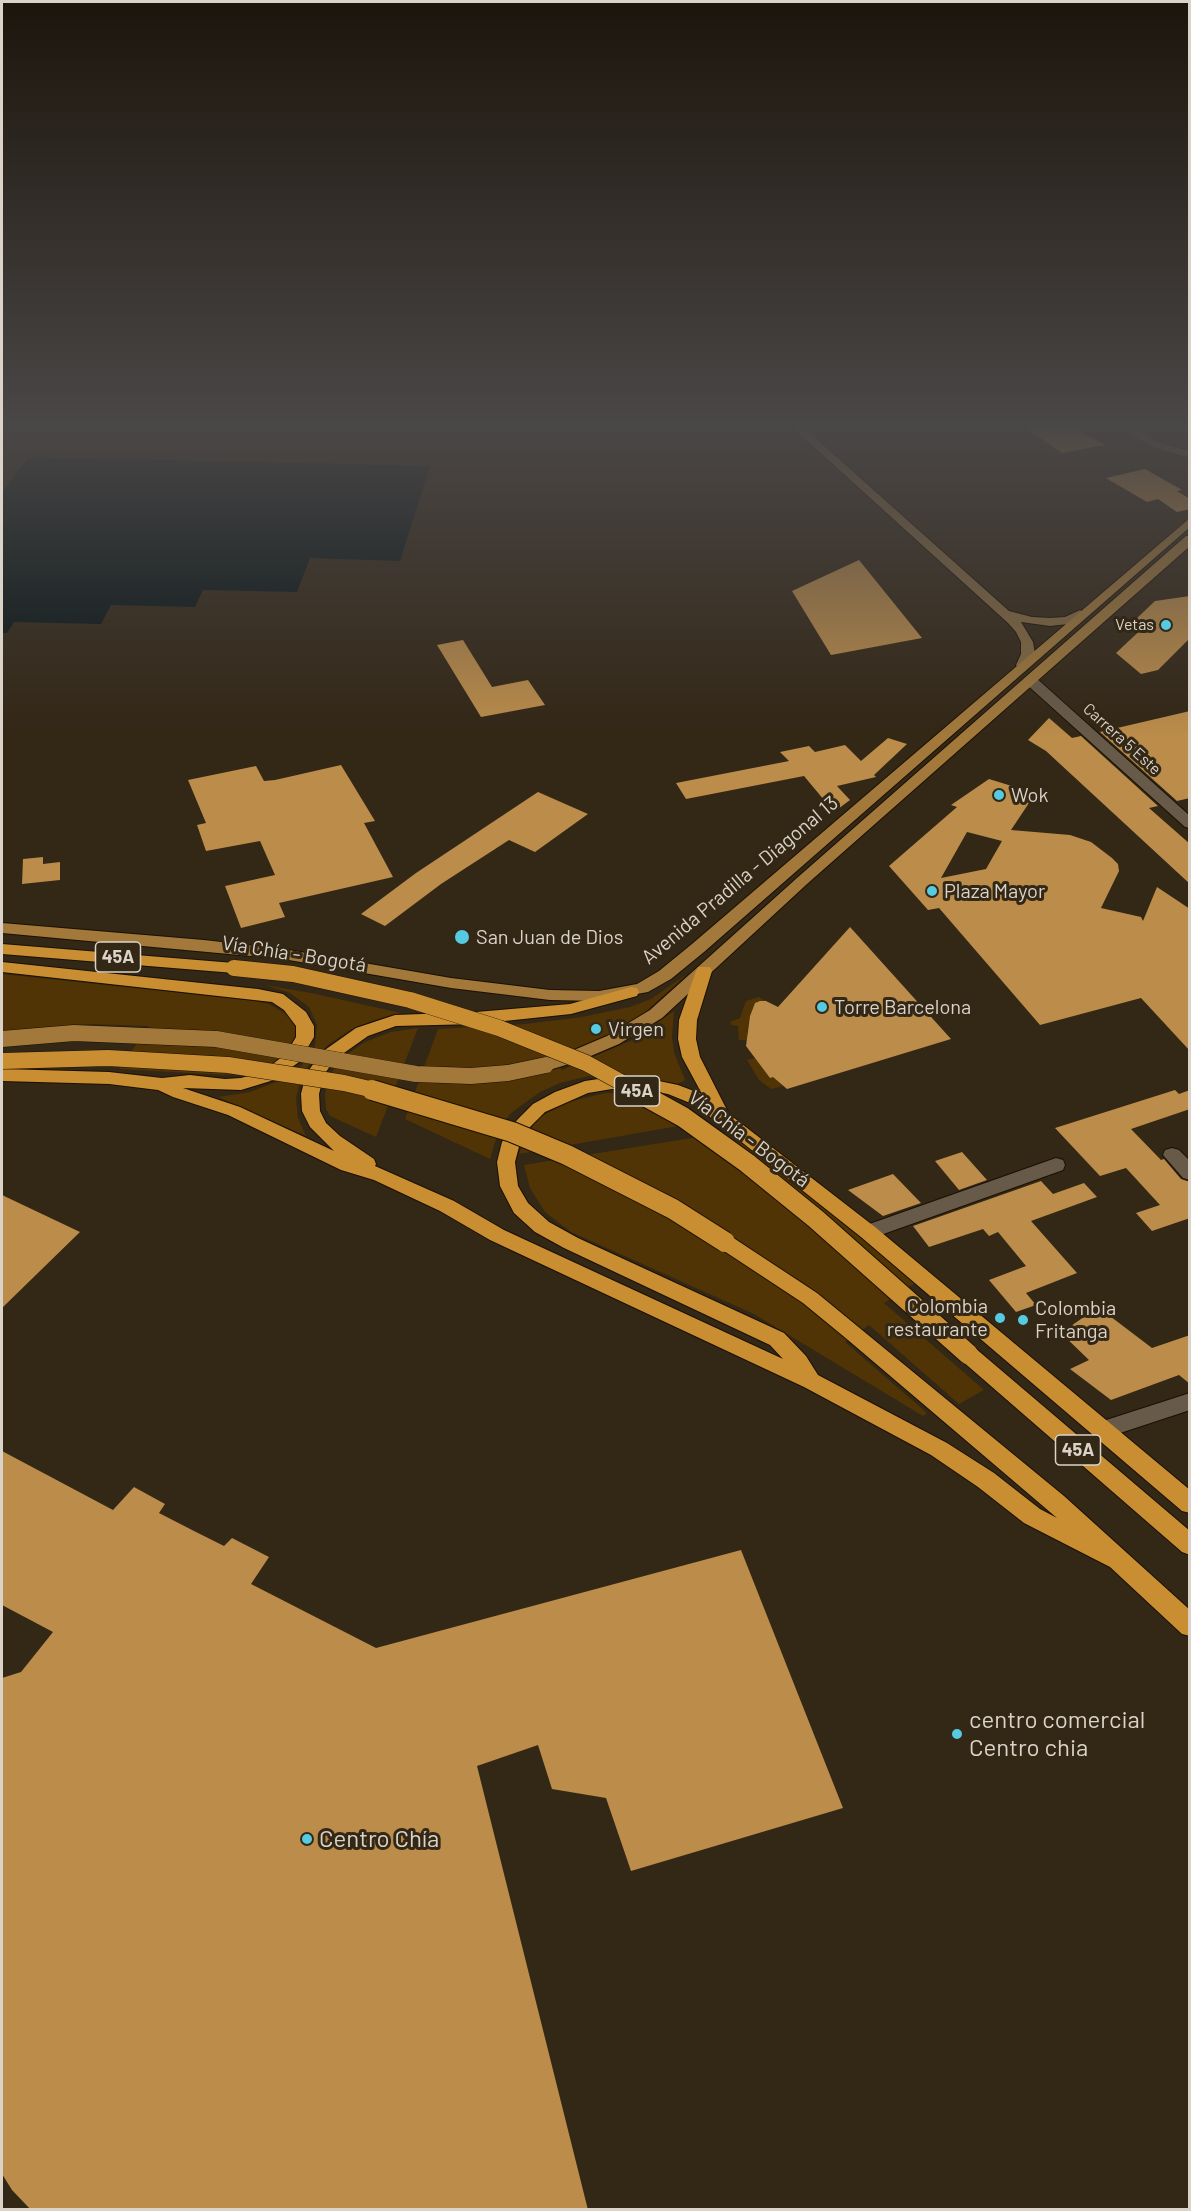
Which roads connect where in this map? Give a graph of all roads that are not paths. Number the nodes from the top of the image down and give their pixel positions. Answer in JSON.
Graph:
{"nodes":[{"id":1,"x":911,"y":530,"type":"edge"},
{"id":2,"x":1179,"y":530,"type":"edge"},
{"id":3,"x":1189,"y":540,"type":"edge"},
{"id":4,"x":1000,"y":610,"type":"junction"},
{"id":5,"x":1080,"y":614,"type":"junction"},
{"id":6,"x":1027,"y":673,"type":"junction"},
{"id":7,"x":1189,"y":824,"type":"edge"},
{"id":8,"x":2,"y":928,"type":"edge"},
{"id":9,"x":2,"y":949,"type":"edge"},
{"id":10,"x":2,"y":967,"type":"edge"},
{"id":11,"x":704,"y":971,"type":"junction"},
{"id":12,"x":631,"y":992,"type":"junction"},
{"id":13,"x":2,"y":1039,"type":"edge"},
{"id":14,"x":2,"y":1061,"type":"edge"},
{"id":15,"x":2,"y":1075,"type":"edge"},
{"id":16,"x":162,"y":1084,"type":"junction"},
{"id":17,"x":725,"y":1119,"type":"junction"},
{"id":18,"x":1172,"y":1155,"type":"dead end"},
{"id":19,"x":1056,"y":1165,"type":"dead end"},
{"id":20,"x":1190,"y":1173,"type":"edge"},
{"id":21,"x":381,"y":1175,"type":"junction"},
{"id":22,"x":868,"y":1232,"type":"junction"},
{"id":23,"x":811,"y":1381,"type":"junction"},
{"id":24,"x":1190,"y":1401,"type":"edge"},
{"id":25,"x":1102,"y":1430,"type":"junction"},
{"id":26,"x":1190,"y":1504,"type":"edge"},
{"id":27,"x":1190,"y":1545,"type":"edge"},
{"id":28,"x":1116,"y":1559,"type":"junction"},
{"id":29,"x":1184,"y":1621,"type":"edge"}],
"edges":[{"from":1,"to":4,"type":"street"},
{"from":2,"to":5,"type":"main road","name":"Avenida Pradilla - Diagonal 13"},
{"from":3,"to":6,"type":"main road","name":"Avenida Pradilla - Diagonal 13"},
{"from":4,"to":5,"type":"street"},
{"from":4,"to":6,"type":"street"},
{"from":5,"to":6,"type":"main road","name":"Avenida Pradilla - Diagonal 13"},
{"from":6,"to":7,"type":"street","name":"Carrera 5 Este"},
{"from":6,"to":11,"type":"main road","name":"Avenida Pradilla - Diagonal 13"},
{"from":6,"to":12,"type":"main road","name":"Avenida Pradilla - Diagonal 13"},
{"from":8,"to":12,"type":"main road","name":"Avenida Pradilla - Diagonal 13"},
{"from":9,"to":27,"type":"highway","name":"Vía Chía - Bogotá","number":"45A","bridge":true},
{"from":10,"to":16,"type":"highway"},
{"from":11,"to":13,"type":"main road","name":"Avenida Pradilla - Diagonal 13","bridge":true},
{"from":11,"to":17,"type":"highway"},
{"from":12,"to":21,"type":"highway"},
{"from":14,"to":28,"type":"highway","number":"45A","bridge":true},
{"from":15,"to":16,"type":"highway"},
{"from":16,"to":21,"type":"highway"},
{"from":17,"to":22,"type":"highway"},
{"from":17,"to":23,"type":"highway"},
{"from":18,"to":20,"type":"street"},
{"from":19,"to":22,"type":"street"},
{"from":21,"to":23,"type":"highway"},
{"from":22,"to":25,"type":"highway"},
{"from":23,"to":28,"type":"highway"},
{"from":24,"to":25,"type":"street"},
{"from":25,"to":26,"type":"highway"},
{"from":28,"to":29,"type":"highway","number":"45A"}]}
